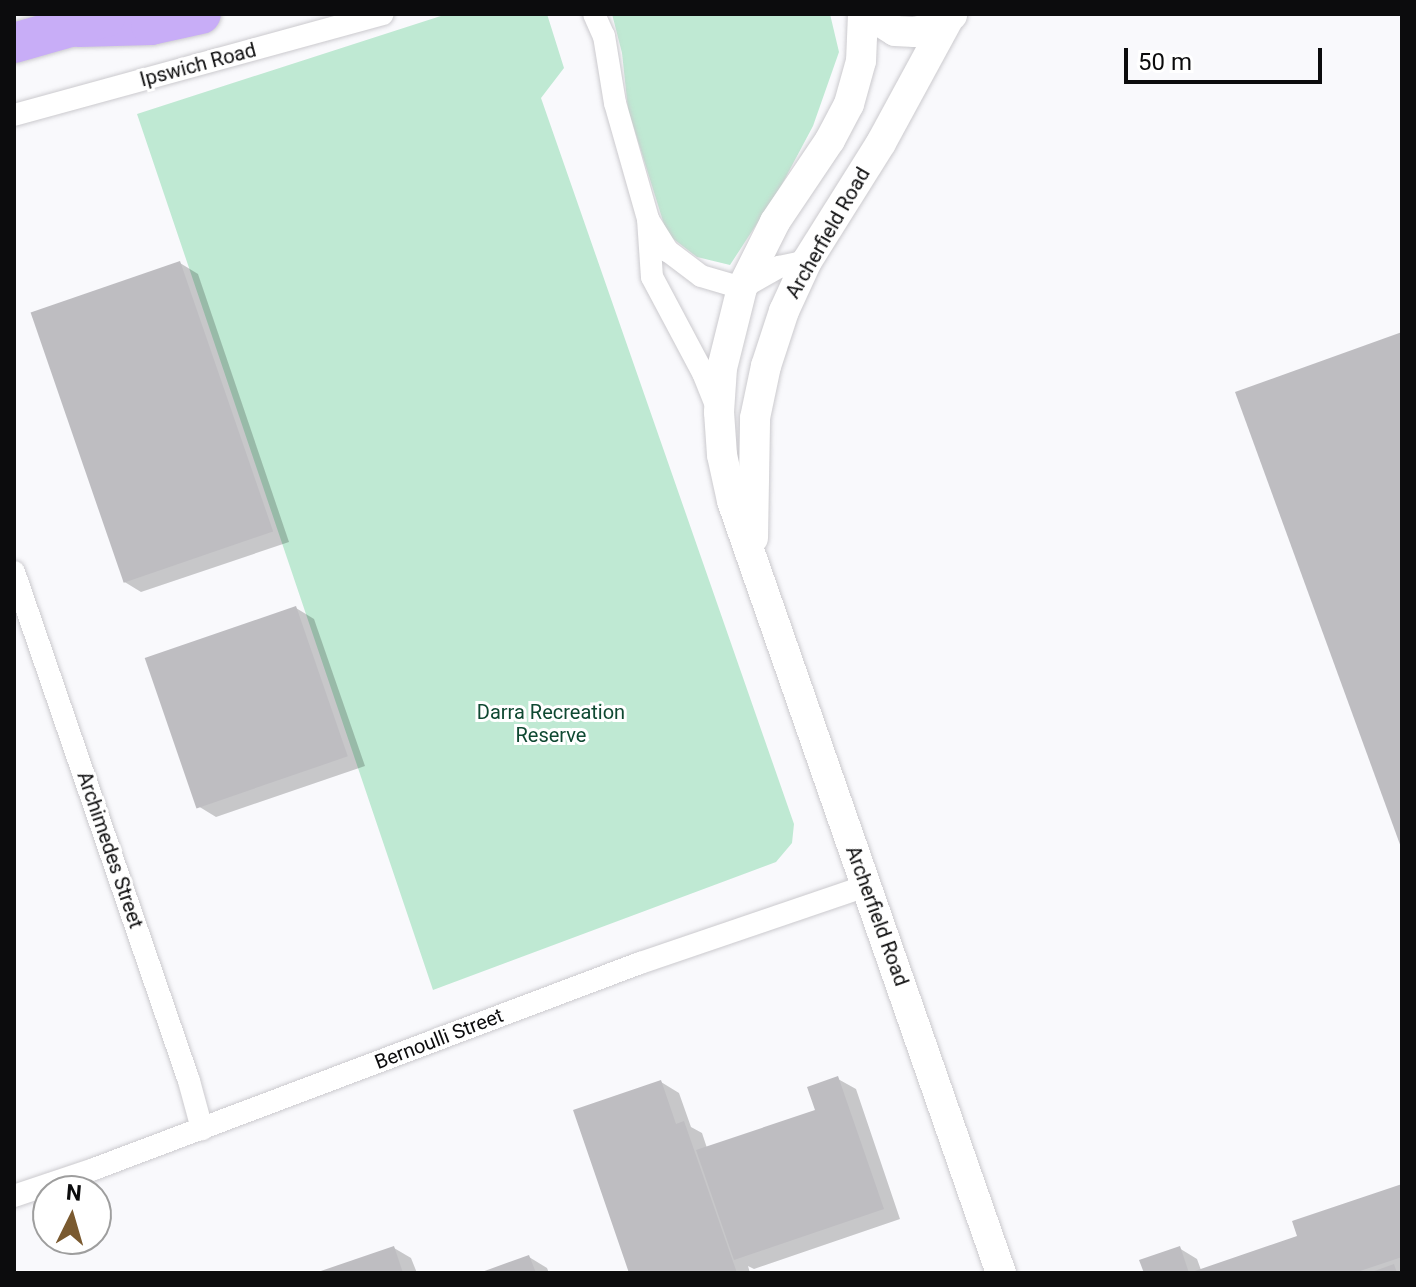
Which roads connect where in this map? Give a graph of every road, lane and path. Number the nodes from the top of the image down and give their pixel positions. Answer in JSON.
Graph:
{"nodes":[{"id":1,"x":201,"y":14,"type":"edge"},
{"id":2,"x":382,"y":14,"type":"edge"},
{"id":3,"x":594,"y":14,"type":"edge"},
{"id":4,"x":866,"y":14,"type":"edge"},
{"id":5,"x":951,"y":16,"type":"edge"},
{"id":6,"x":96,"y":20,"type":"edge"},
{"id":7,"x":14,"y":43,"type":"edge"},
{"id":8,"x":14,"y":115,"type":"edge"},
{"id":9,"x":648,"y":219,"type":"junction"},
{"id":10,"x":807,"y":261,"type":"junction"},
{"id":11,"x":742,"y":288,"type":"junction"},
{"id":12,"x":719,"y":412,"type":"junction"},
{"id":13,"x":753,"y":560,"type":"junction"},
{"id":14,"x":14,"y":572,"type":"edge"},
{"id":15,"x":866,"y":886,"type":"junction"},
{"id":16,"x":202,"y":1129,"type":"junction"},
{"id":17,"x":14,"y":1196,"type":"edge"},
{"id":18,"x":1001,"y":1273,"type":"edge"}],
"edges":[{"from":1,"to":6,"type":"highway"},
{"from":2,"to":8,"type":"street","name":"Ipswich Road"},
{"from":3,"to":9,"type":"street"},
{"from":4,"to":5,"type":"main road"},
{"from":4,"to":11,"type":"main road","name":"Archerfield Road"},
{"from":5,"to":10,"type":"main road","name":"Archerfield Road"},
{"from":6,"to":7,"type":"highway"},
{"from":9,"to":11,"type":"street"},
{"from":9,"to":12,"type":"street"},
{"from":10,"to":11,"type":"street"},
{"from":10,"to":13,"type":"main road","name":"Archerfield Road"},
{"from":11,"to":12,"type":"main road","name":"Archerfield Road"},
{"from":12,"to":13,"type":"main road","name":"Archerfield Road"},
{"from":13,"to":15,"type":"main road","name":"Archerfield Road"},
{"from":14,"to":16,"type":"street","name":"Archimedes Street"},
{"from":15,"to":16,"type":"street","name":"Bernoulli Street"},
{"from":15,"to":18,"type":"main road","name":"Archerfield Road"},
{"from":16,"to":17,"type":"street","name":"Bernoulli Street"}]}
